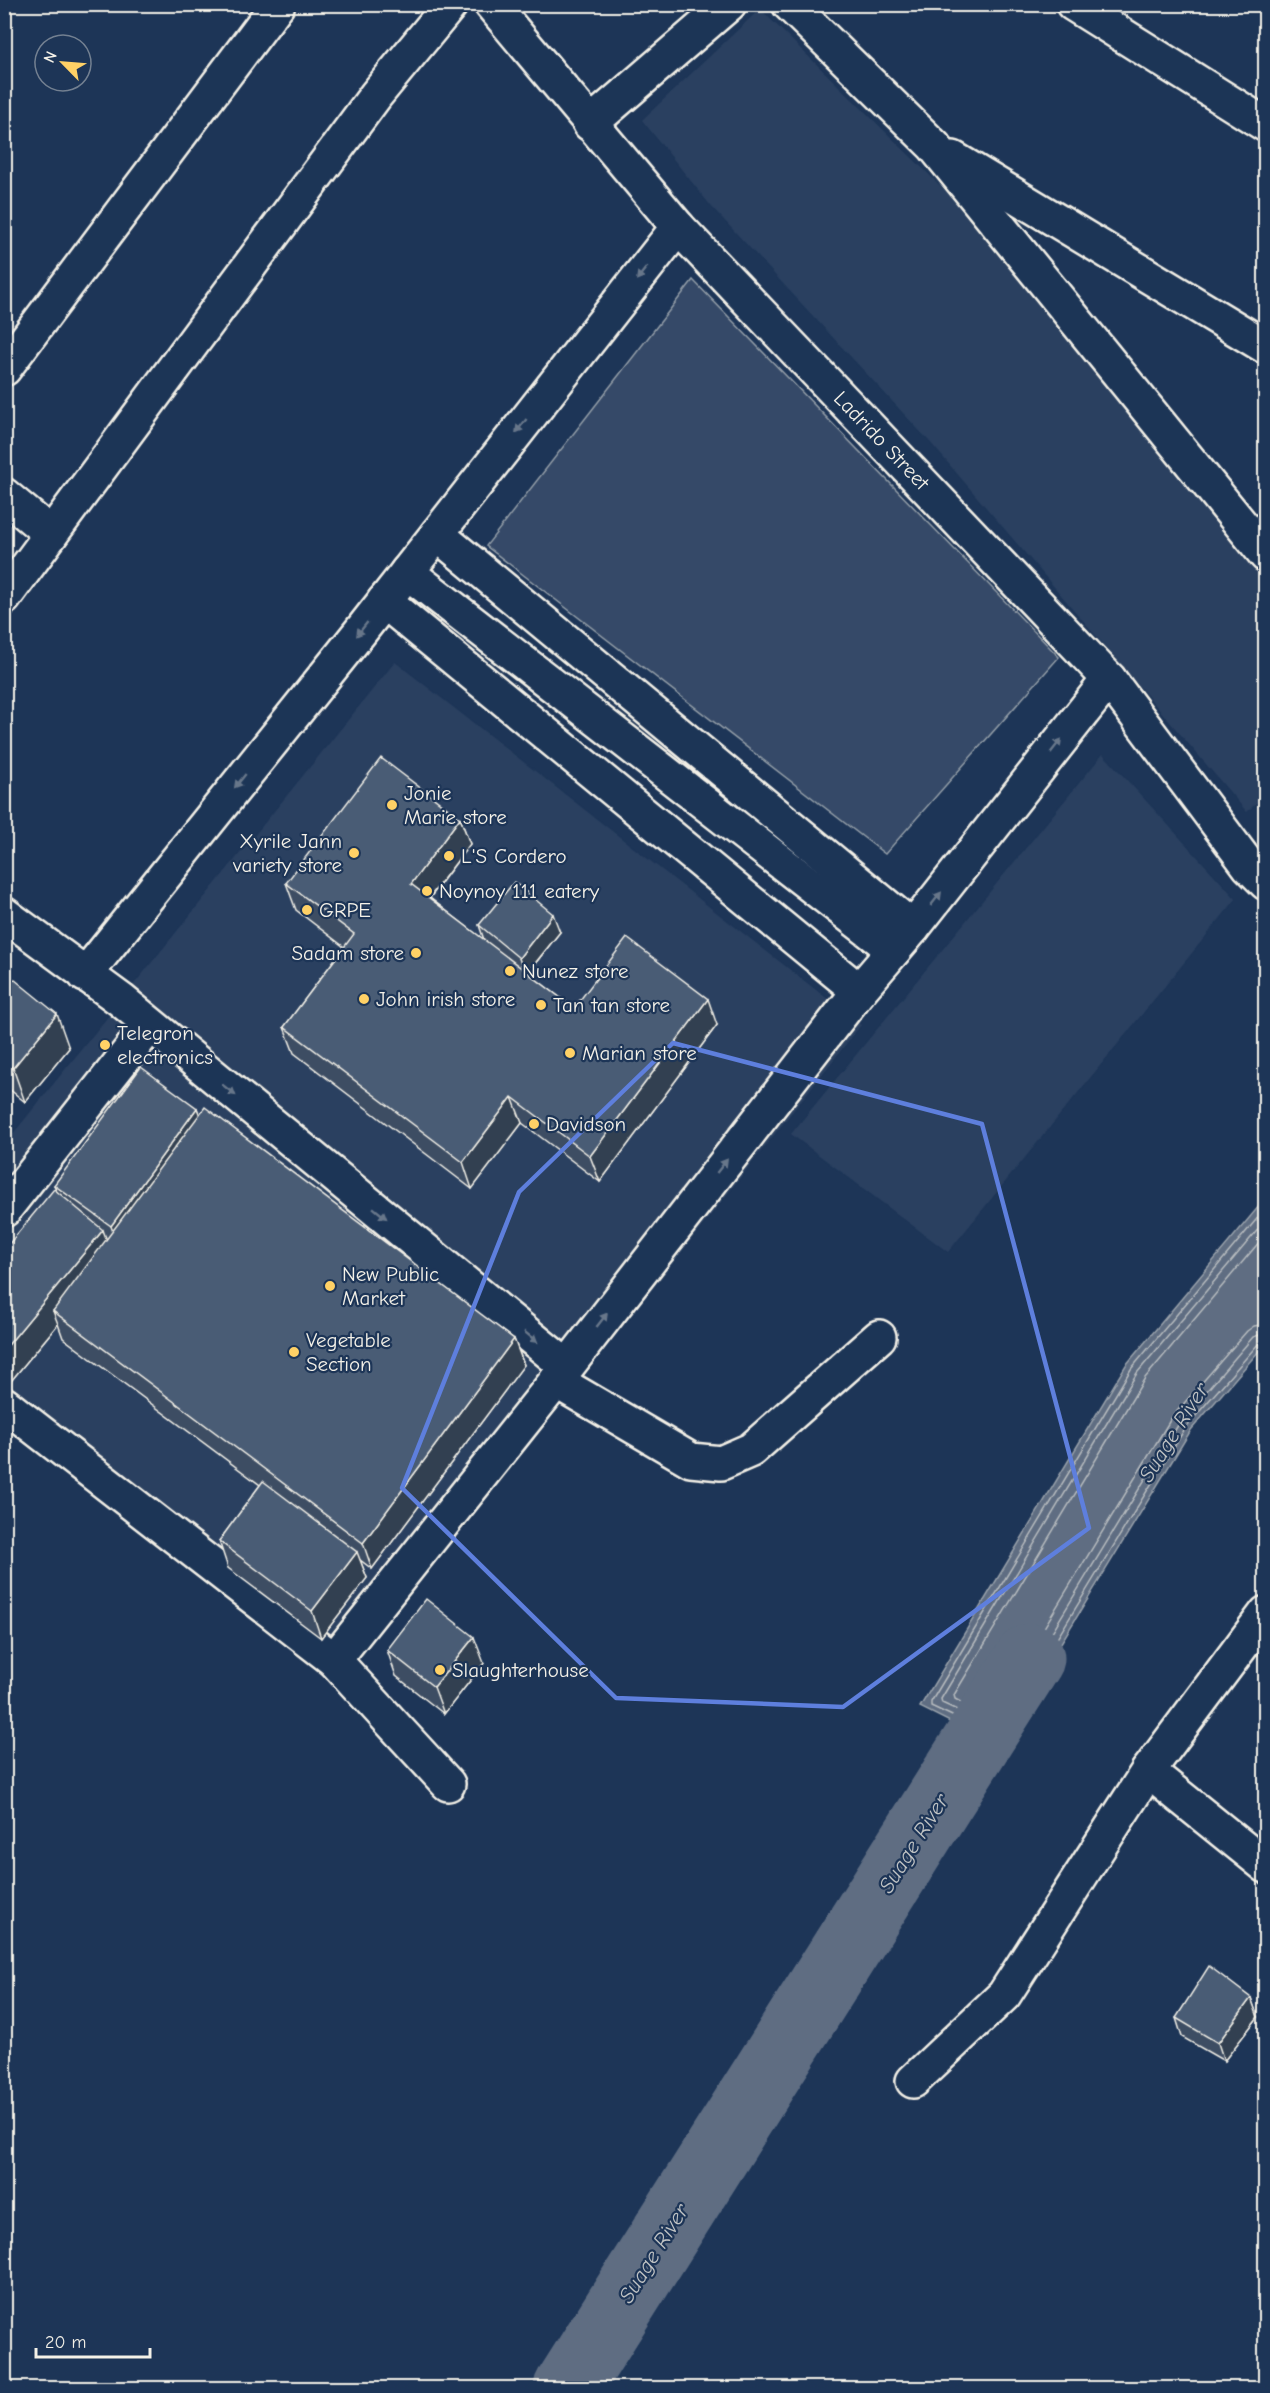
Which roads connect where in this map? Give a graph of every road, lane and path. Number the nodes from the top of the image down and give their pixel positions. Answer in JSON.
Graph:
{"nodes":[{"id":1,"x":278,"y":4,"type":"edge"},
{"id":2,"x":451,"y":4,"type":"edge"},
{"id":3,"x":491,"y":4,"type":"edge"},
{"id":4,"x":729,"y":4,"type":"edge"},
{"id":5,"x":789,"y":4,"type":"edge"},
{"id":6,"x":1073,"y":4,"type":"edge"},
{"id":7,"x":590,"y":124,"type":"junction"},
{"id":8,"x":1266,"y":125,"type":"edge"},
{"id":9,"x":934,"y":146,"type":"junction"},
{"id":10,"x":678,"y":227,"type":"junction"},
{"id":11,"x":1266,"y":347,"type":"edge"},
{"id":12,"x":4,"y":369,"type":"edge"},
{"id":13,"x":4,"y":495,"type":"edge"},
{"id":14,"x":51,"y":534,"type":"junction"},
{"id":15,"x":437,"y":534,"type":"junction"},
{"id":16,"x":1266,"y":555,"type":"edge"},
{"id":17,"x":407,"y":572,"type":"junction"},
{"id":18,"x":4,"y":598,"type":"edge"},
{"id":19,"x":384,"y":602,"type":"junction"},
{"id":20,"x":1109,"y":679,"type":"junction"},
{"id":21,"x":1260,"y":867,"type":"edge"},
{"id":22,"x":4,"y":914,"type":"edge"},
{"id":23,"x":903,"y":939,"type":"junction"},
{"id":24,"x":85,"y":975,"type":"junction"},
{"id":25,"x":859,"y":991,"type":"junction"},
{"id":26,"x":150,"y":1025,"type":"junction"},
{"id":27,"x":4,"y":1210,"type":"edge"},
{"id":28,"x":879,"y":1337,"type":"dead end"},
{"id":29,"x":561,"y":1374,"type":"junction"},
{"id":30,"x":4,"y":1404,"type":"edge"},
{"id":31,"x":1266,"y":1613,"type":"edge"},
{"id":32,"x":334,"y":1660,"type":"junction"},
{"id":33,"x":1148,"y":1771,"type":"junction"},
{"id":34,"x":448,"y":1784,"type":"dead end"},
{"id":35,"x":1266,"y":1866,"type":"edge"},
{"id":36,"x":913,"y":2081,"type":"dead end"}],
"edges":[{"from":1,"to":12,"type":"street"},
{"from":2,"to":14,"type":"street"},
{"from":3,"to":7,"type":"street","name":"Ladrido Street"},
{"from":4,"to":7,"type":"street"},
{"from":5,"to":9,"type":"street"},
{"from":6,"to":8,"type":"street"},
{"from":7,"to":10,"type":"street","name":"Ladrido Street"},
{"from":9,"to":11,"type":"street"},
{"from":9,"to":16,"type":"street"},
{"from":10,"to":15,"type":"street","one_way":true},
{"from":10,"to":20,"type":"street","name":"Ladrido Street"},
{"from":13,"to":14,"type":"street"},
{"from":14,"to":18,"type":"street"},
{"from":15,"to":17,"type":"street"},
{"from":15,"to":23,"type":"street"},
{"from":17,"to":19,"type":"street"},
{"from":17,"to":23,"type":"street"},
{"from":19,"to":24,"type":"street","one_way":true},
{"from":19,"to":25,"type":"street"},
{"from":20,"to":21,"type":"street","name":"Ladrido Street"},
{"from":23,"to":20,"type":"street","one_way":true},
{"from":22,"to":24,"type":"street"},
{"from":23,"to":25,"type":"street"},
{"from":24,"to":26,"type":"street"},
{"from":29,"to":25,"type":"street","one_way":true},
{"from":26,"to":27,"type":"street"},
{"from":26,"to":29,"type":"street","one_way":true},
{"from":28,"to":29,"type":"street"},
{"from":29,"to":32,"type":"street"},
{"from":30,"to":32,"type":"street"},
{"from":31,"to":33,"type":"street"},
{"from":32,"to":34,"type":"street"},
{"from":33,"to":35,"type":"street"},
{"from":33,"to":36,"type":"street"}]}
